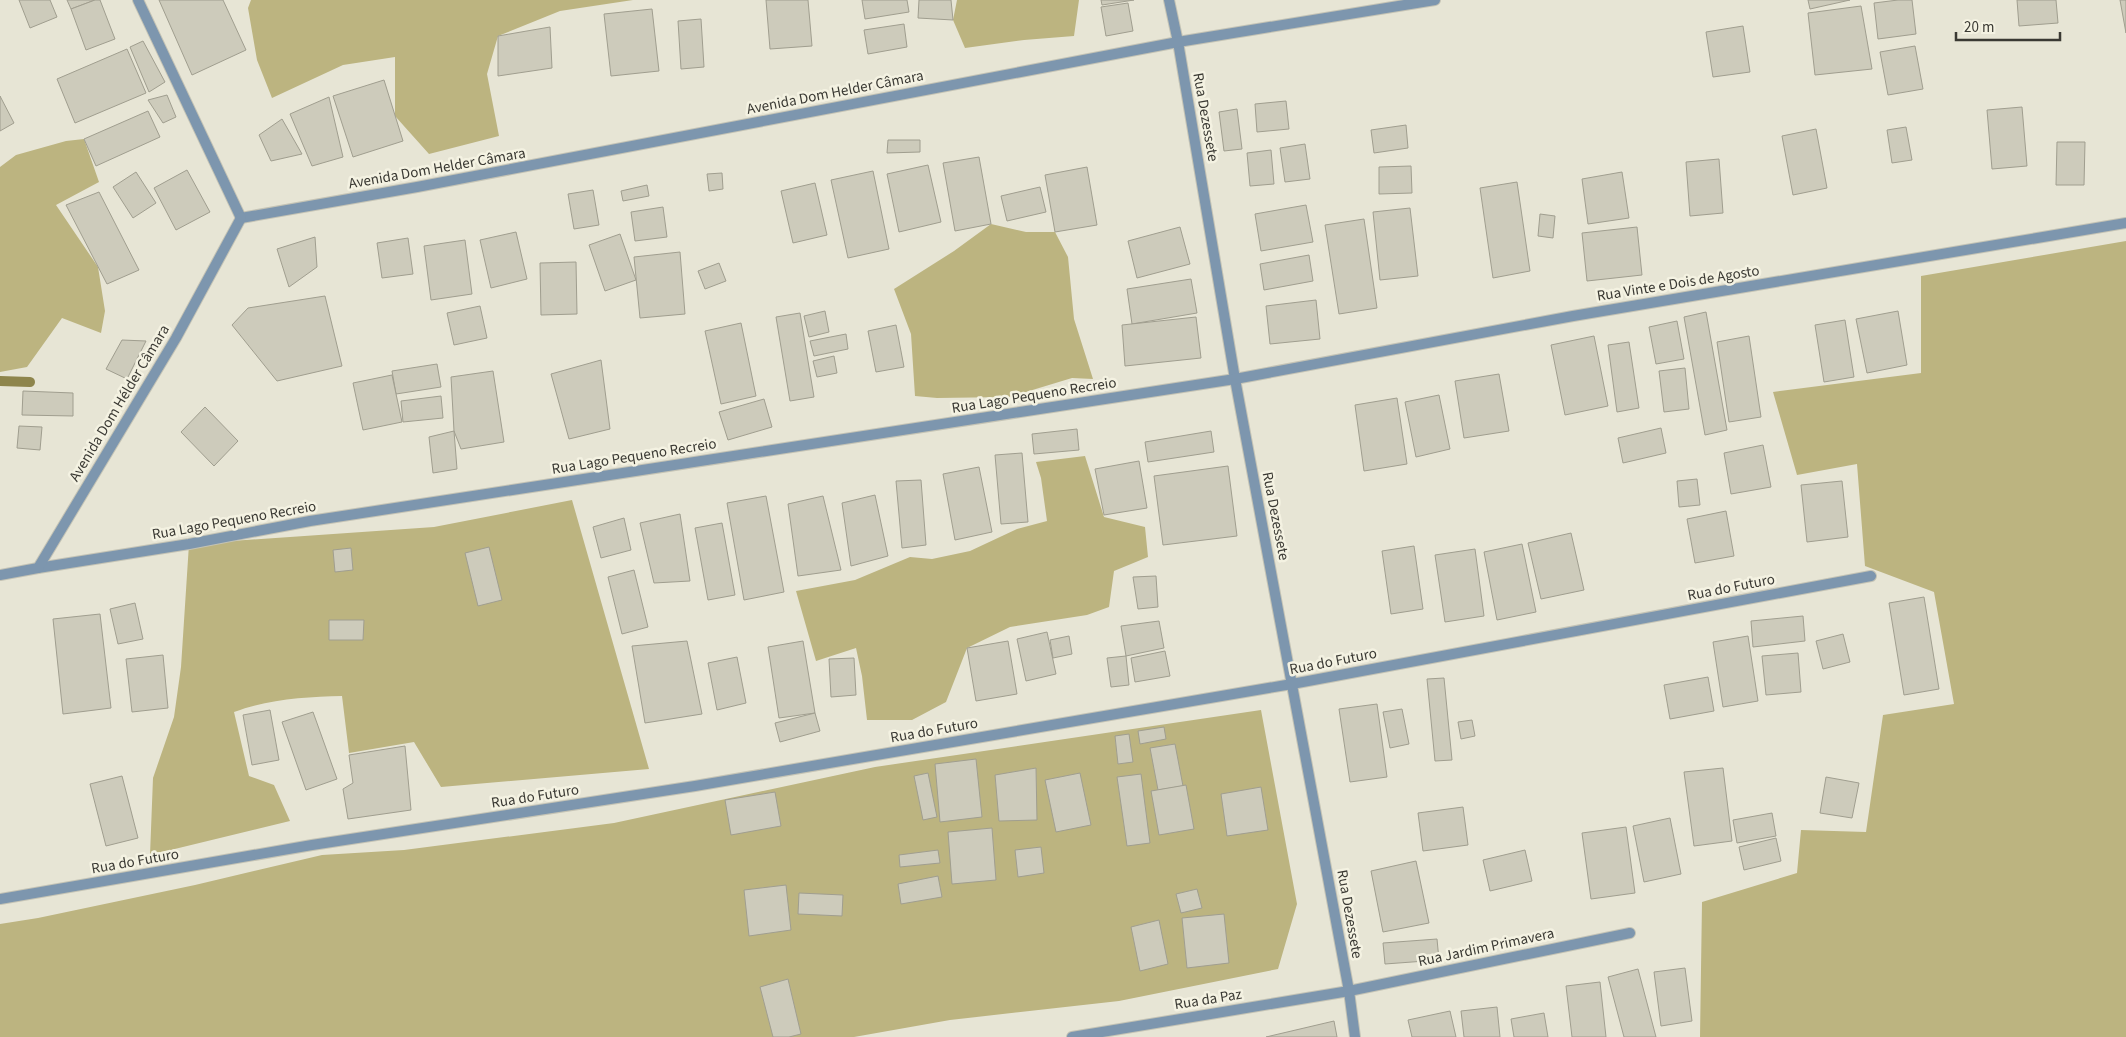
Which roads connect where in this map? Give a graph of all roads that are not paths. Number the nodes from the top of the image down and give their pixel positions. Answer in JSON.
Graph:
{"nodes":[{"id":1,"x":138,"y":0,"type":"edge"},
{"id":2,"x":1169,"y":0,"type":"edge"},
{"id":3,"x":1435,"y":0,"type":"edge"},
{"id":4,"x":1178,"y":42,"type":"junction"},
{"id":5,"x":241,"y":218,"type":"junction"},
{"id":6,"x":2126,"y":223,"type":"edge"},
{"id":7,"x":1235,"y":379,"type":"junction"},
{"id":8,"x":38,"y":568,"type":"junction"},
{"id":9,"x":0,"y":575,"type":"edge"},
{"id":10,"x":1871,"y":576,"type":"dead end"},
{"id":11,"x":1292,"y":684,"type":"junction"},
{"id":12,"x":0,"y":899,"type":"edge"},
{"id":13,"x":1630,"y":932,"type":"dead end"},
{"id":14,"x":1349,"y":991,"type":"junction"},
{"id":15,"x":1072,"y":1037,"type":"edge"},
{"id":16,"x":1355,"y":1037,"type":"edge"}],
"edges":[{"from":1,"to":5,"type":"street"},
{"from":2,"to":4,"type":"street","name":"Rua Dezessete"},
{"from":3,"to":4,"type":"street","name":"Avenida Dom Helder Câmara"},
{"from":4,"to":5,"type":"street","name":"Avenida Dom Helder Câmara"},
{"from":4,"to":7,"type":"street","name":"Rua Dezessete"},
{"from":5,"to":8,"type":"street","name":"Avenida Dom Hélder Câmara"},
{"from":6,"to":7,"type":"street","name":"Rua Vinte e Dois de Agosto"},
{"from":7,"to":8,"type":"street","name":"Rua Lago Pequeno Recreio"},
{"from":7,"to":11,"type":"street","name":"Rua Dezessete"},
{"from":8,"to":9,"type":"street"},
{"from":10,"to":11,"type":"street","name":"Rua do Futuro"},
{"from":11,"to":12,"type":"street","name":"Rua do Futuro"},
{"from":11,"to":14,"type":"street","name":"Rua Dezessete"},
{"from":13,"to":14,"type":"street","name":"Rua Jardim Primavera"},
{"from":14,"to":15,"type":"street","name":"Rua da Paz"},
{"from":14,"to":16,"type":"street","name":"Rua Dezessete"}]}
